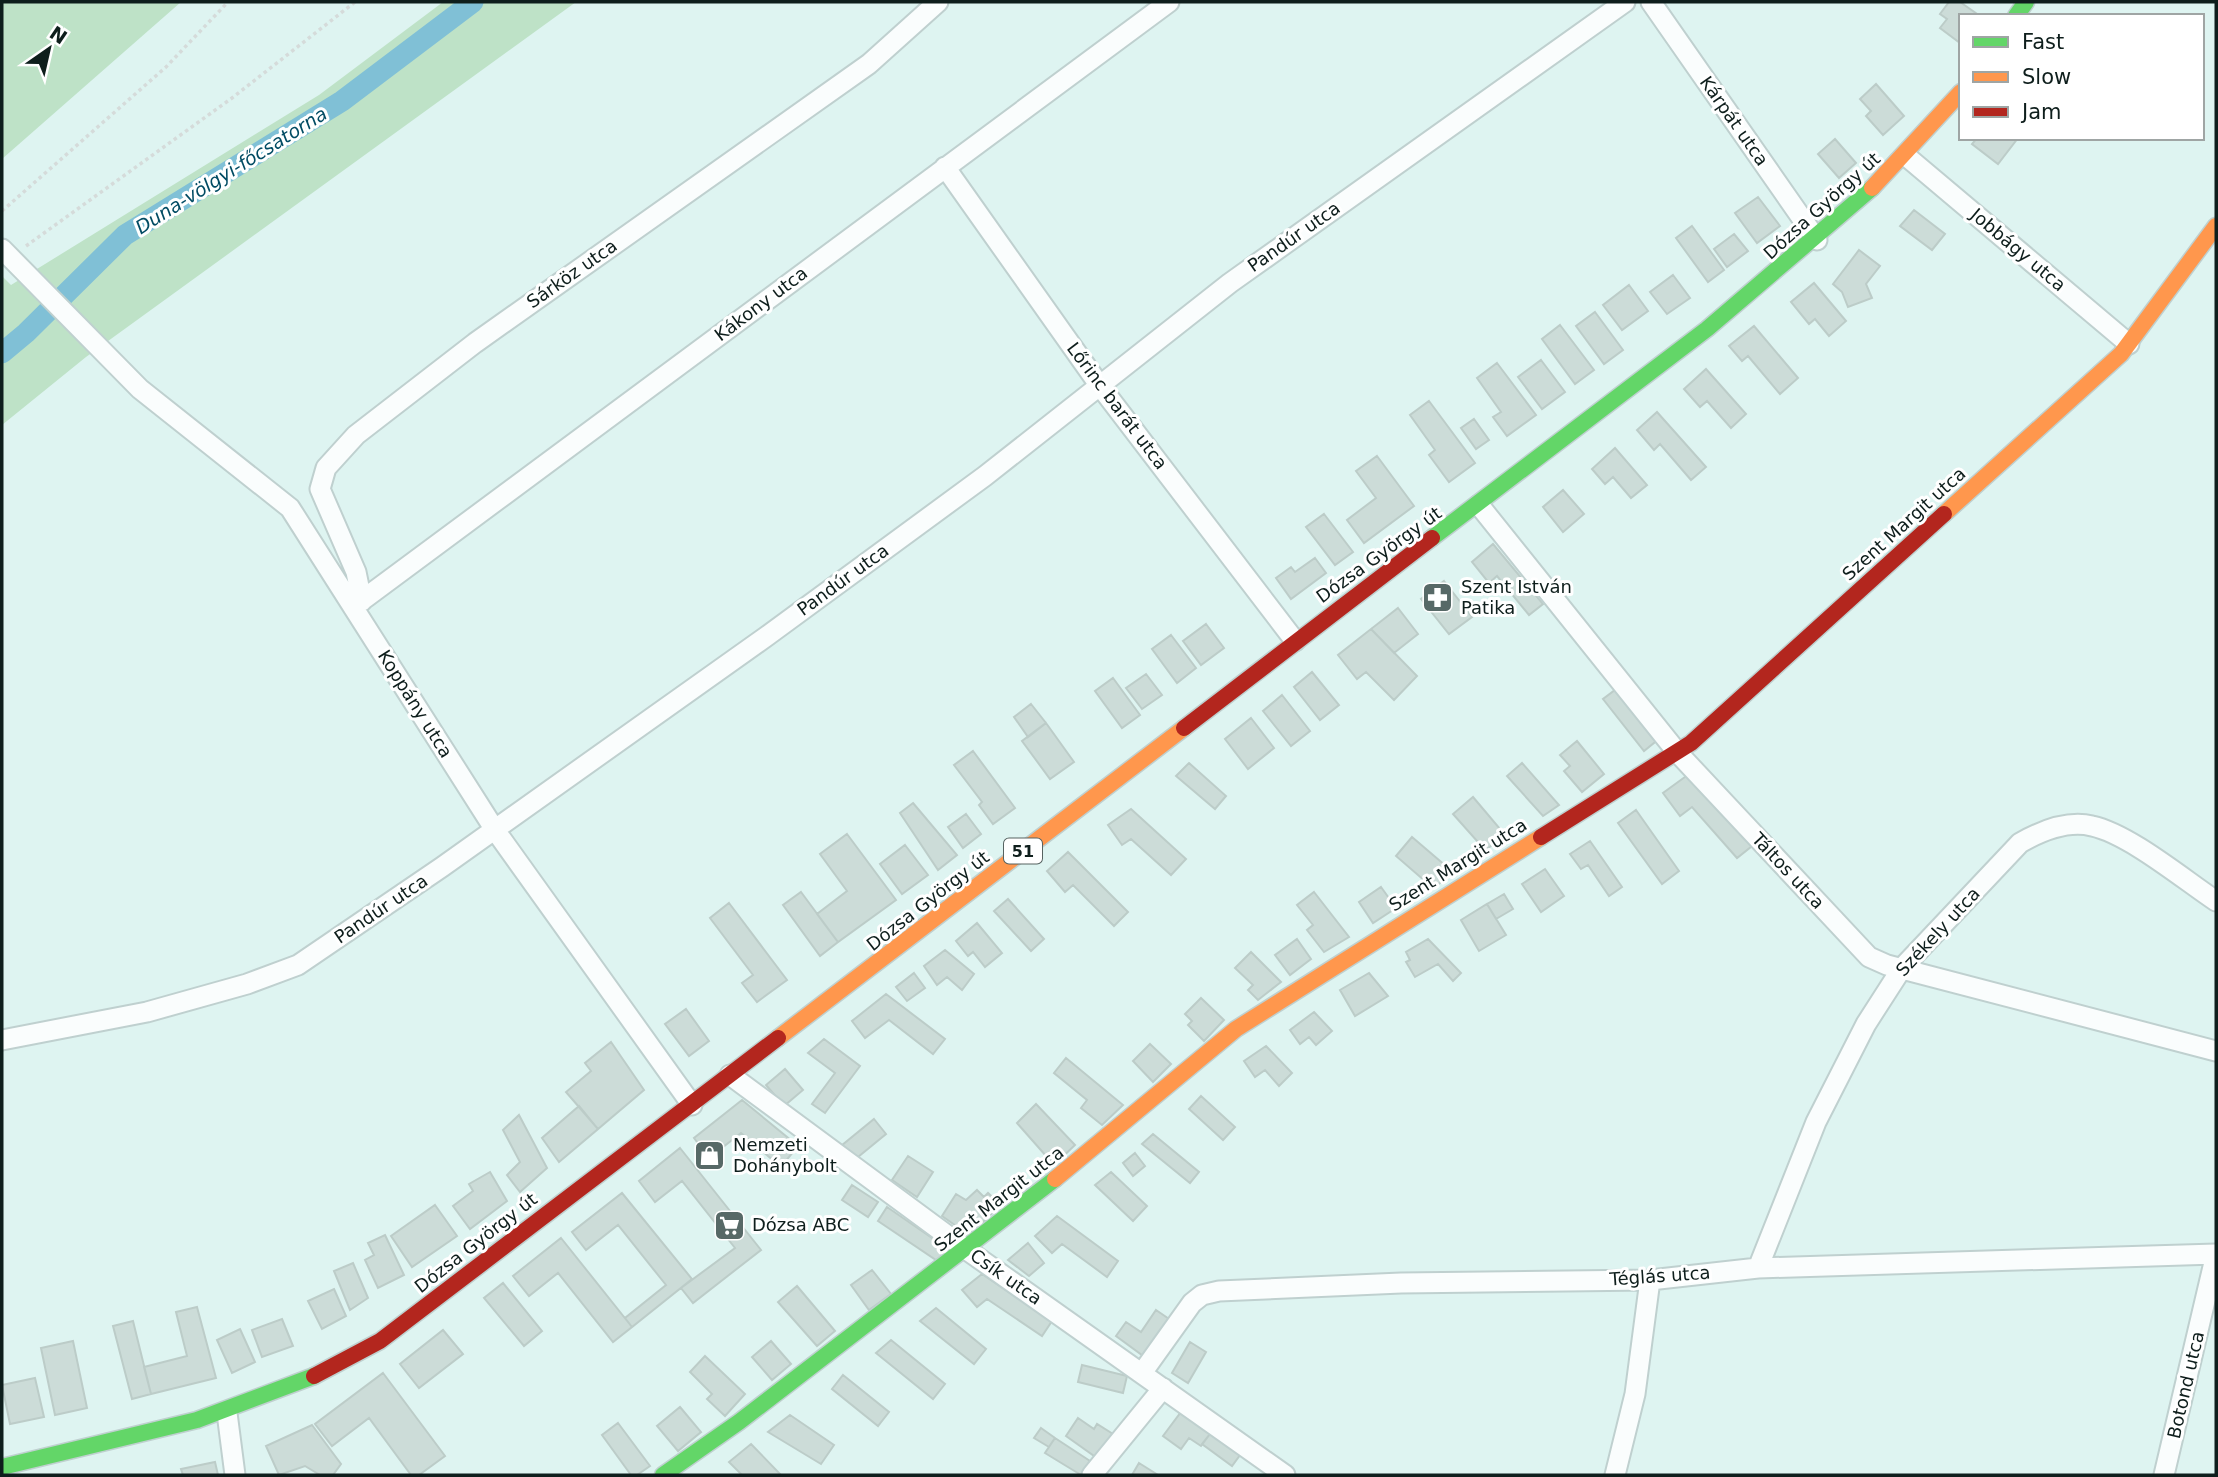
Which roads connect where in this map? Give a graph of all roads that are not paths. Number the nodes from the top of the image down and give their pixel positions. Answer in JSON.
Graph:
{"nodes":[{"id":1,"x":939,"y":2,"type":"edge"},
{"id":2,"x":1169,"y":2,"type":"edge"},
{"id":3,"x":1625,"y":2,"type":"edge"},
{"id":4,"x":1651,"y":2,"type":"edge"},
{"id":5,"x":1959,"y":94,"type":"edge"},
{"id":6,"x":1906,"y":156,"type":"junction"},
{"id":7,"x":945,"y":167,"type":"junction"},
{"id":8,"x":2216,"y":226,"type":"edge"},
{"id":9,"x":1817,"y":240,"type":"junction"},
{"id":10,"x":11,"y":258,"type":"edge"},
{"id":11,"x":2129,"y":344,"type":"junction"},
{"id":12,"x":1100,"y":386,"type":"junction"},
{"id":13,"x":1479,"y":506,"type":"junction"},
{"id":14,"x":357,"y":604,"type":"junction"},
{"id":15,"x":1295,"y":641,"type":"junction"},
{"id":16,"x":1677,"y":752,"type":"junction"},
{"id":17,"x":495,"y":830,"type":"junction"},
{"id":18,"x":2216,"y":901,"type":"edge"},
{"id":19,"x":1902,"y":968,"type":"junction"},
{"id":20,"x":2,"y":1040,"type":"edge"},
{"id":21,"x":2216,"y":1051,"type":"edge"},
{"id":22,"x":730,"y":1075,"type":"junction"},
{"id":23,"x":692,"y":1105,"type":"junction"},
{"id":24,"x":967,"y":1250,"type":"junction"},
{"id":25,"x":2216,"y":1254,"type":"edge"},
{"id":26,"x":1758,"y":1268,"type":"junction"},
{"id":27,"x":1650,"y":1280,"type":"junction"},
{"id":28,"x":1142,"y":1373,"type":"junction"},
{"id":29,"x":1163,"y":1388,"type":"junction"},
{"id":30,"x":227,"y":1413,"type":"junction"},
{"id":31,"x":2,"y":1467,"type":"edge"},
{"id":32,"x":235,"y":1475,"type":"edge"},
{"id":33,"x":663,"y":1475,"type":"edge"},
{"id":34,"x":1092,"y":1475,"type":"edge"},
{"id":35,"x":1285,"y":1475,"type":"edge"},
{"id":36,"x":1615,"y":1475,"type":"edge"},
{"id":37,"x":2164,"y":1475,"type":"edge"}],
"edges":[{"from":1,"to":14,"type":"street","name":"Sárköz utca"},
{"from":2,"to":7,"type":"street","name":"Kákony utca"},
{"from":3,"to":12,"type":"street","name":"Pandúr utca"},
{"from":4,"to":9,"type":"street","name":"Kárpát utca"},
{"from":5,"to":6,"type":"main road","name":"Dózsa György út","number":"51"},
{"from":6,"to":9,"type":"main road","name":"Dózsa György út","number":"51"},
{"from":6,"to":11,"type":"street","name":"Jobbágy utca"},
{"from":7,"to":12,"type":"street","name":"Lőrinc barát utca"},
{"from":7,"to":14,"type":"street","name":"Kákony utca"},
{"from":8,"to":11,"type":"main road","name":"Szent Margit utca"},
{"from":9,"to":13,"type":"main road","name":"Dózsa György út","number":"51"},
{"from":10,"to":14,"type":"street","name":"Koppány utca"},
{"from":11,"to":16,"type":"main road","name":"Szent Margit utca"},
{"from":12,"to":15,"type":"street","name":"Lőrinc barát utca"},
{"from":12,"to":17,"type":"street","name":"Pandúr utca"},
{"from":13,"to":15,"type":"main road","name":"Dózsa György út","number":"51"},
{"from":13,"to":16,"type":"street","name":"Táltos utca"},
{"from":14,"to":17,"type":"street","name":"Koppány utca"},
{"from":15,"to":22,"type":"main road","name":"Dózsa György út","number":"51"},
{"from":16,"to":19,"type":"street","name":"Táltos utca"},
{"from":16,"to":24,"type":"main road","name":"Szent Margit utca"},
{"from":17,"to":20,"type":"street","name":"Pandúr utca"},
{"from":17,"to":23,"type":"street","name":"Koppány utca"},
{"from":18,"to":19,"type":"street","name":"Székely utca"},
{"from":19,"to":21,"type":"street","name":"Táltos utca"},
{"from":19,"to":26,"type":"street","name":"Székely utca"},
{"from":22,"to":23,"type":"main road","name":"Dózsa György út","number":"51"},
{"from":22,"to":24,"type":"street","name":"Csík utca"},
{"from":23,"to":30,"type":"main road","name":"Dózsa György út","number":"51"},
{"from":24,"to":28,"type":"street","name":"Csík utca"},
{"from":24,"to":33,"type":"main road","name":"Szent Margit utca"},
{"from":25,"to":26,"type":"street","name":"Téglás utca"},
{"from":25,"to":37,"type":"street","name":"Botond utca"},
{"from":26,"to":27,"type":"street","name":"Téglás utca"},
{"from":27,"to":28,"type":"street","name":"Téglás utca"},
{"from":27,"to":36,"type":"street"},
{"from":28,"to":29,"type":"street","name":"Csík utca"},
{"from":29,"to":34,"type":"street"},
{"from":29,"to":35,"type":"street","name":"Csík utca"},
{"from":30,"to":31,"type":"main road","name":"Dózsa György út","number":"51"},
{"from":30,"to":32,"type":"street"}]}
